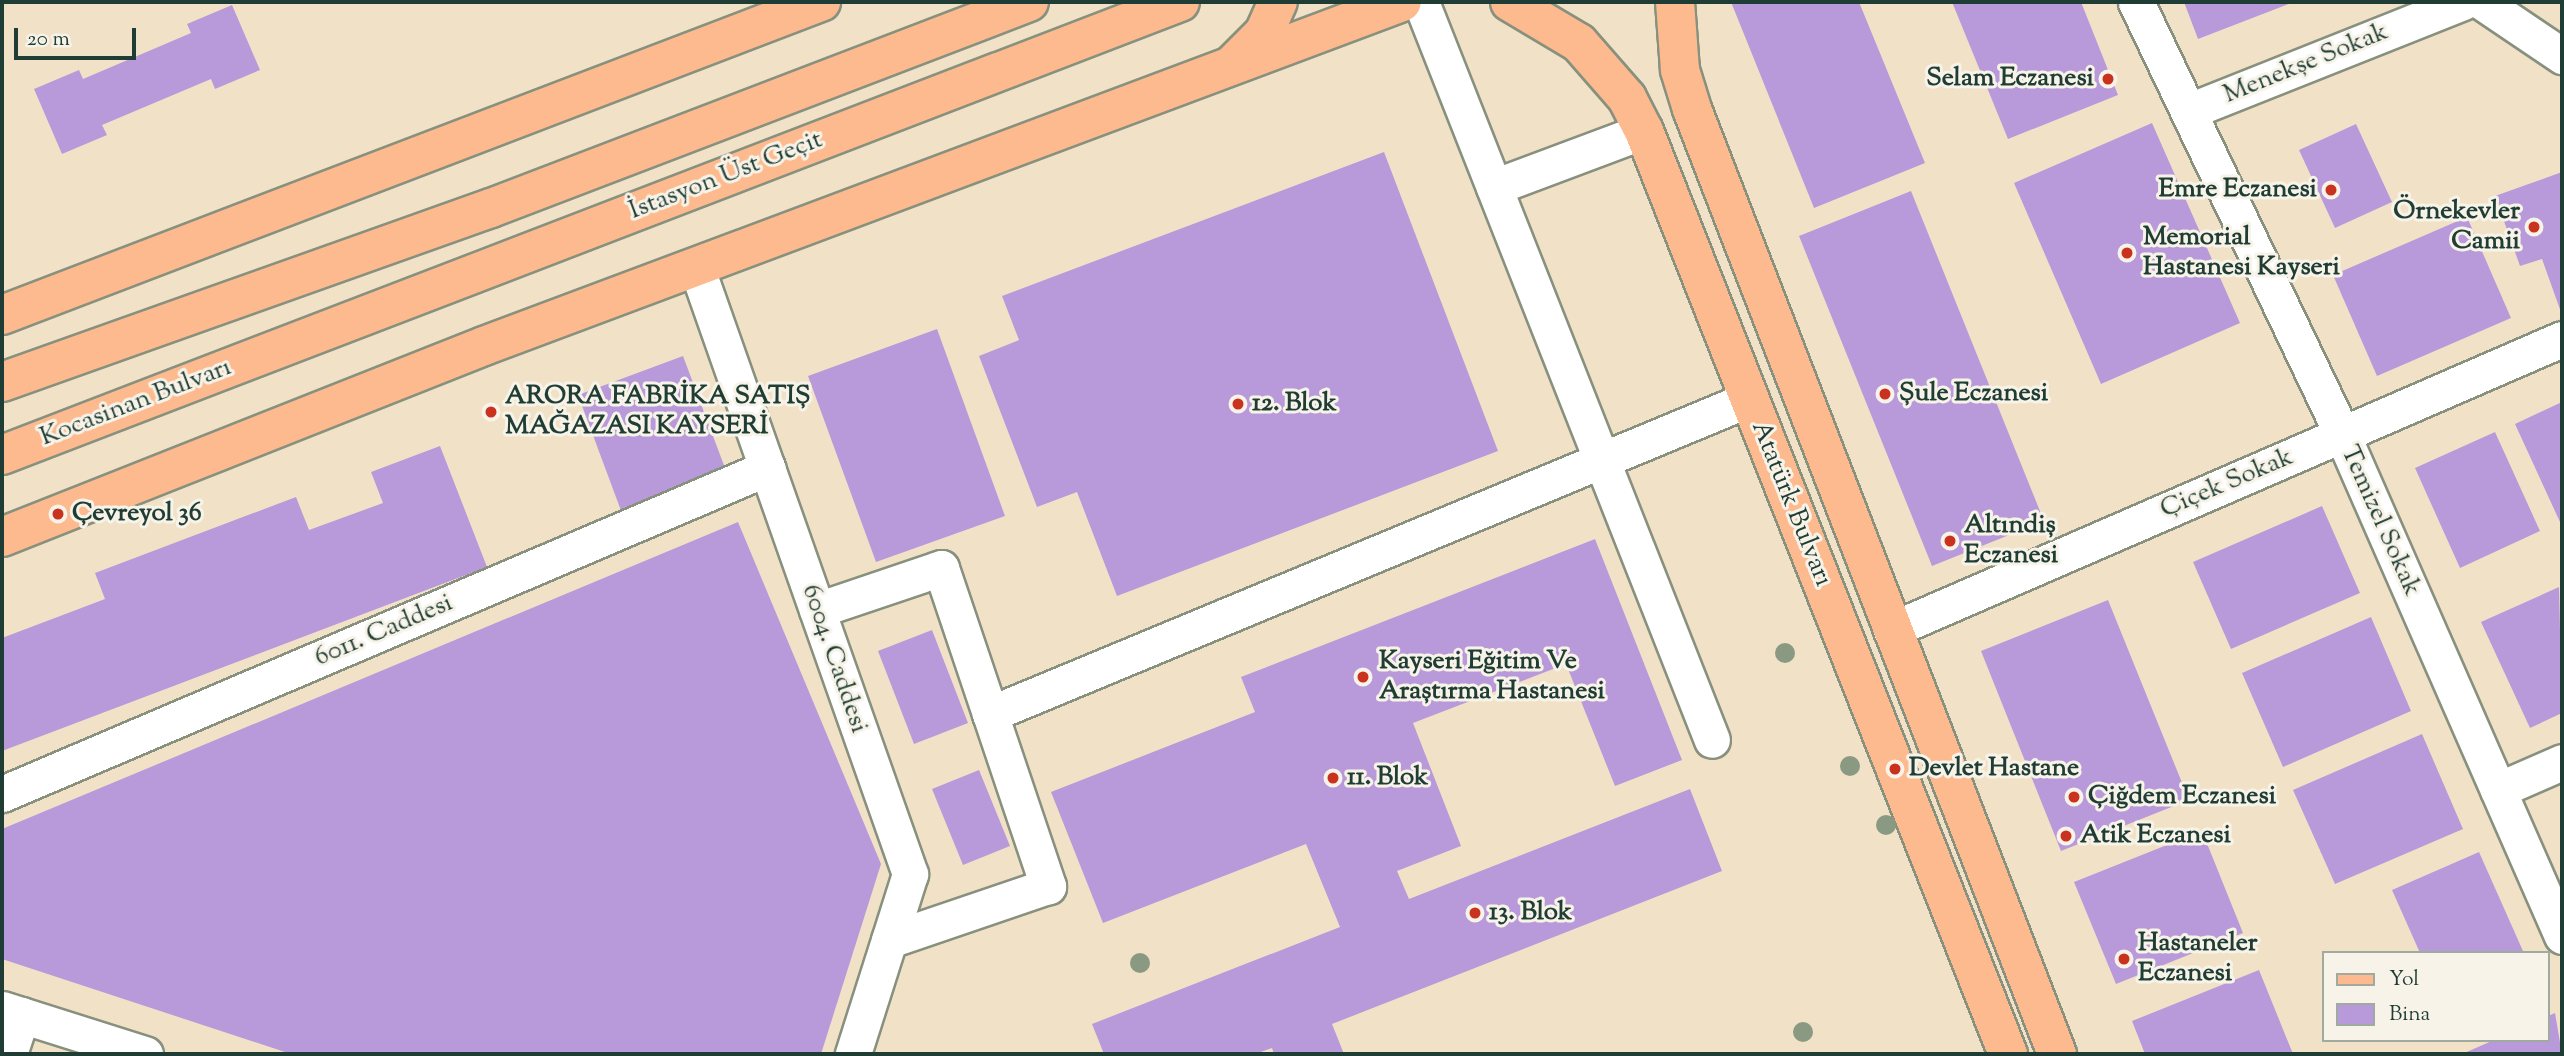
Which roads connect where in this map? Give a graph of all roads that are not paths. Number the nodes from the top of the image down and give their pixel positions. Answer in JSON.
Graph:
{"nodes":[{"id":1,"x":821,"y":2,"type":"edge"},
{"id":2,"x":1030,"y":2,"type":"edge"},
{"id":3,"x":1180,"y":2,"type":"edge"},
{"id":4,"x":1278,"y":2,"type":"edge"},
{"id":5,"x":1402,"y":2,"type":"edge"},
{"id":6,"x":1421,"y":2,"type":"edge"},
{"id":7,"x":1510,"y":2,"type":"edge"},
{"id":8,"x":1675,"y":2,"type":"edge"},
{"id":9,"x":2136,"y":2,"type":"edge"},
{"id":10,"x":2463,"y":2,"type":"edge"},
{"id":11,"x":2482,"y":2,"type":"edge"},
{"id":12,"x":2562,"y":56,"type":"edge"},
{"id":13,"x":1227,"y":68,"type":"junction"},
{"id":14,"x":2189,"y":111,"type":"junction"},
{"id":15,"x":1644,"y":131,"type":"junction"},
{"id":16,"x":1494,"y":187,"type":"junction"},
{"id":17,"x":696,"y":266,"type":"junction"},
{"id":18,"x":2,"y":315,"type":"edge"},
{"id":19,"x":2562,"y":339,"type":"edge"},
{"id":20,"x":271,"y":351,"type":"joint"},
{"id":21,"x":2,"y":382,"type":"edge"},
{"id":22,"x":1749,"y":398,"type":"junction"},
{"id":23,"x":2342,"y":434,"type":"junction"},
{"id":24,"x":2,"y":455,"type":"edge"},
{"id":25,"x":1602,"y":460,"type":"junction"},
{"id":26,"x":767,"y":468,"type":"junction"},
{"id":27,"x":2,"y":537,"type":"edge"},
{"id":28,"x":817,"y":610,"type":"junction"},
{"id":29,"x":1891,"y":630,"type":"junction"},
{"id":30,"x":990,"y":714,"type":"junction"},
{"id":31,"x":1712,"y":740,"type":"dead end"},
{"id":32,"x":2562,"y":762,"type":"edge"},
{"id":33,"x":2498,"y":790,"type":"junction"},
{"id":34,"x":2,"y":794,"type":"edge"},
{"id":35,"x":2562,"y":936,"type":"edge"},
{"id":36,"x":889,"y":940,"type":"junction"},
{"id":37,"x":12,"y":1012,"type":"edge"},
{"id":38,"x":9,"y":1054,"type":"edge"},
{"id":39,"x":145,"y":1054,"type":"edge"},
{"id":40,"x":853,"y":1054,"type":"edge"},
{"id":41,"x":2008,"y":1054,"type":"edge"},
{"id":42,"x":2057,"y":1054,"type":"edge"}],
"edges":[{"from":1,"to":18,"type":"main road"},
{"from":2,"to":21,"type":"main road","name":"İstasyon Üst Geçit"},
{"from":3,"to":20,"type":"main road","name":"İstasyon Üst Geçit"},
{"from":4,"to":13,"type":"main road"},
{"from":5,"to":13,"type":"main road"},
{"from":6,"to":16,"type":"street"},
{"from":7,"to":15,"type":"main road","name":"Atatürk Bulvarı"},
{"from":8,"to":29,"type":"main road","name":"Atatürk Bulvarı"},
{"from":9,"to":14,"type":"street","name":"Temizel Sokak"},
{"from":10,"to":14,"type":"street","name":"Menekşe Sokak"},
{"from":11,"to":12,"type":"street"},
{"from":13,"to":17,"type":"main road"},
{"from":14,"to":23,"type":"street","name":"Temizel Sokak"},
{"from":15,"to":16,"type":"street"},
{"from":15,"to":22,"type":"main road","name":"Atatürk Bulvarı"},
{"from":16,"to":25,"type":"street"},
{"from":17,"to":26,"type":"street","name":"6004. Caddesi"},
{"from":17,"to":27,"type":"main road"},
{"from":19,"to":23,"type":"street","name":"Çiçek Sokak"},
{"from":20,"to":24,"type":"main road","name":"Kocasinan Bulvarı"},
{"from":22,"to":25,"type":"street"},
{"from":22,"to":41,"type":"main road","name":"Atatürk Bulvarı"},
{"from":23,"to":29,"type":"street","name":"Çiçek Sokak"},
{"from":23,"to":33,"type":"street","name":"Temizel Sokak"},
{"from":25,"to":30,"type":"street"},
{"from":25,"to":31,"type":"street"},
{"from":26,"to":28,"type":"street","name":"6004. Caddesi"},
{"from":26,"to":34,"type":"street","name":"6011. Caddesi"},
{"from":28,"to":30,"type":"street"},
{"from":28,"to":36,"type":"street","name":"6004. Caddesi"},
{"from":29,"to":42,"type":"main road","name":"Atatürk Bulvarı"},
{"from":30,"to":36,"type":"street"},
{"from":32,"to":33,"type":"street"},
{"from":33,"to":35,"type":"street","name":"Temizel Sokak"},
{"from":36,"to":40,"type":"street","name":"6004. Caddesi"},
{"from":37,"to":38,"type":"street"},
{"from":37,"to":39,"type":"street"}]}
